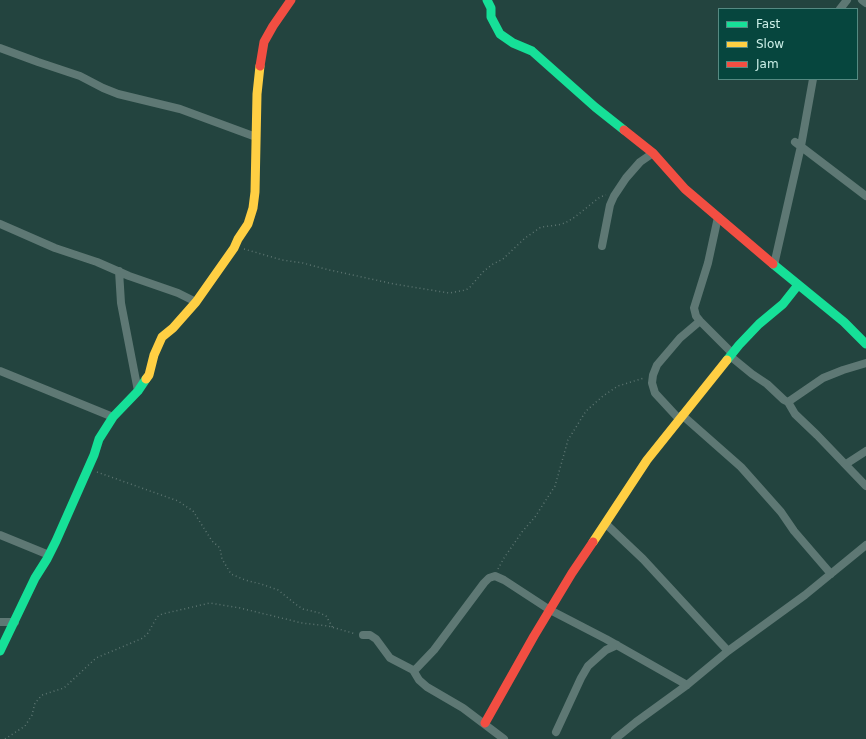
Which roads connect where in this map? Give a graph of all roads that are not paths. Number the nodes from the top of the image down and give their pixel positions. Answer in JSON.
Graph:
{"nodes":[{"id":1,"x":291,"y":0,"type":"edge"},
{"id":2,"x":487,"y":0,"type":"edge"},
{"id":3,"x":847,"y":0,"type":"edge"},
{"id":4,"x":862,"y":0,"type":"edge"},
{"id":5,"x":866,"y":3,"type":"edge"},
{"id":6,"x":841,"y":8,"type":"edge"},
{"id":7,"x":0,"y":48,"type":"edge"},
{"id":8,"x":813,"y":80,"type":"edge"},
{"id":9,"x":256,"y":137,"type":"junction"},
{"id":10,"x":798,"y":144,"type":"junction"},
{"id":11,"x":653,"y":153,"type":"junction"},
{"id":12,"x":866,"y":196,"type":"edge"},
{"id":13,"x":718,"y":217,"type":"junction"},
{"id":14,"x":0,"y":224,"type":"edge"},
{"id":15,"x":602,"y":246,"type":"dead end"},
{"id":16,"x":774,"y":265,"type":"junction"},
{"id":17,"x":119,"y":271,"type":"junction"},
{"id":18,"x":798,"y":284,"type":"junction"},
{"id":19,"x":196,"y":302,"type":"junction"},
{"id":20,"x":700,"y":321,"type":"junction"},
{"id":21,"x":866,"y":344,"type":"edge"},
{"id":22,"x":731,"y":355,"type":"junction"},
{"id":23,"x":866,"y":363,"type":"edge"},
{"id":24,"x":0,"y":371,"type":"edge"},
{"id":25,"x":138,"y":391,"type":"junction"},
{"id":26,"x":788,"y":402,"type":"junction"},
{"id":27,"x":113,"y":417,"type":"junction"},
{"id":28,"x":680,"y":417,"type":"junction"},
{"id":29,"x":866,"y":451,"type":"edge"},
{"id":30,"x":846,"y":464,"type":"junction"},
{"id":31,"x":866,"y":486,"type":"edge"},
{"id":32,"x":606,"y":524,"type":"junction"},
{"id":33,"x":0,"y":535,"type":"edge"},
{"id":34,"x":866,"y":545,"type":"edge"},
{"id":35,"x":49,"y":555,"type":"junction"},
{"id":36,"x":831,"y":574,"type":"junction"},
{"id":37,"x":550,"y":610,"type":"junction"},
{"id":38,"x":0,"y":622,"type":"edge"},
{"id":39,"x":15,"y":622,"type":"junction"},
{"id":40,"x":363,"y":635,"type":"road end"},
{"id":41,"x":617,"y":645,"type":"junction"},
{"id":42,"x":0,"y":651,"type":"edge"},
{"id":43,"x":728,"y":651,"type":"junction"},
{"id":44,"x":414,"y":671,"type":"junction"},
{"id":45,"x":687,"y":685,"type":"junction"},
{"id":46,"x":485,"y":723,"type":"junction"},
{"id":47,"x":556,"y":732,"type":"dead end"},
{"id":48,"x":504,"y":739,"type":"edge"},
{"id":49,"x":615,"y":739,"type":"edge"}],
"edges":[{"from":1,"to":9,"type":"street"},
{"from":2,"to":11,"type":"street"},
{"from":3,"to":6,"type":"street"},
{"from":4,"to":5,"type":"street"},
{"from":7,"to":9,"type":"street"},
{"from":8,"to":10,"type":"street"},
{"from":9,"to":19,"type":"street"},
{"from":10,"to":12,"type":"street"},
{"from":10,"to":16,"type":"street"},
{"from":11,"to":13,"type":"street"},
{"from":11,"to":15,"type":"street"},
{"from":13,"to":16,"type":"street"},
{"from":13,"to":20,"type":"street"},
{"from":14,"to":17,"type":"street"},
{"from":16,"to":18,"type":"street"},
{"from":17,"to":19,"type":"street"},
{"from":17,"to":25,"type":"street"},
{"from":18,"to":21,"type":"street"},
{"from":18,"to":22,"type":"street"},
{"from":19,"to":25,"type":"street"},
{"from":20,"to":22,"type":"street"},
{"from":20,"to":28,"type":"street"},
{"from":22,"to":26,"type":"street"},
{"from":22,"to":28,"type":"street"},
{"from":23,"to":26,"type":"street"},
{"from":24,"to":27,"type":"street"},
{"from":25,"to":27,"type":"street"},
{"from":26,"to":30,"type":"street"},
{"from":27,"to":35,"type":"street"},
{"from":28,"to":32,"type":"street"},
{"from":28,"to":36,"type":"street"},
{"from":29,"to":30,"type":"street"},
{"from":30,"to":31,"type":"street"},
{"from":32,"to":37,"type":"street"},
{"from":32,"to":43,"type":"street"},
{"from":33,"to":35,"type":"street"},
{"from":34,"to":36,"type":"street"},
{"from":35,"to":39,"type":"street"},
{"from":36,"to":43,"type":"street"},
{"from":37,"to":41,"type":"street"},
{"from":37,"to":44,"type":"street"},
{"from":37,"to":46,"type":"street"},
{"from":38,"to":39,"type":"street"},
{"from":39,"to":42,"type":"street"},
{"from":40,"to":44,"type":"street"},
{"from":41,"to":45,"type":"street"},
{"from":41,"to":47,"type":"street"},
{"from":43,"to":45,"type":"street"},
{"from":44,"to":46,"type":"street"},
{"from":45,"to":49,"type":"street"},
{"from":46,"to":48,"type":"street"}]}
